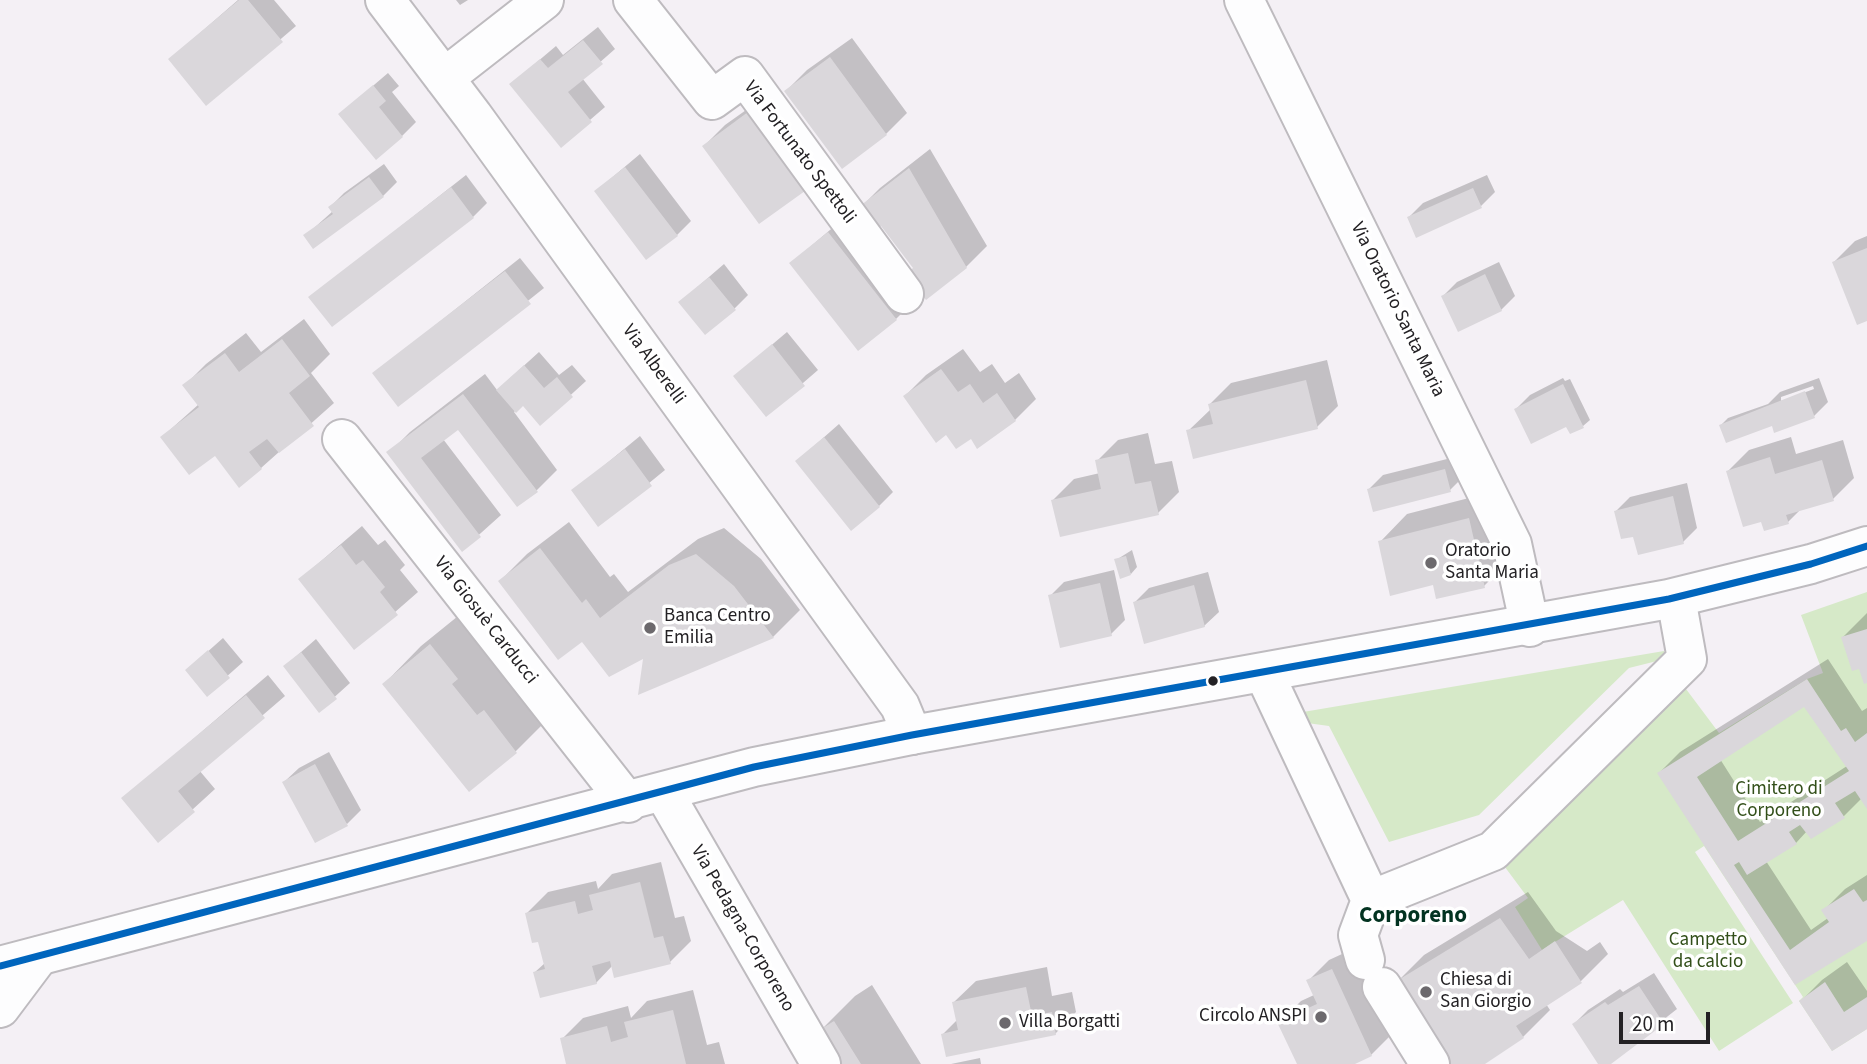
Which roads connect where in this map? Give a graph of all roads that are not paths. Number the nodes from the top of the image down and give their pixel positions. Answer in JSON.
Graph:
{"nodes":[{"id":1,"x":385,"y":0,"type":"edge"},
{"id":2,"x":544,"y":0,"type":"edge"},
{"id":3,"x":633,"y":0,"type":"edge"},
{"id":4,"x":1244,"y":0,"type":"edge"},
{"id":5,"x":444,"y":78,"type":"junction"},
{"id":6,"x":904,"y":294,"type":"dead end"},
{"id":7,"x":342,"y":439,"type":"dead end"},
{"id":8,"x":1867,"y":546,"type":"edge"},
{"id":9,"x":1676,"y":598,"type":"junction"},
{"id":10,"x":1530,"y":627,"type":"junction"},
{"id":11,"x":1264,"y":673,"type":"junction"},
{"id":12,"x":912,"y":735,"type":"junction"},
{"id":13,"x":646,"y":798,"type":"junction"},
{"id":14,"x":1371,"y":900,"type":"junction"},
{"id":15,"x":39,"y":956,"type":"junction"},
{"id":16,"x":0,"y":966,"type":"edge"},
{"id":17,"x":0,"y":1007,"type":"edge"},
{"id":18,"x":821,"y":1064,"type":"edge"},
{"id":19,"x":1430,"y":1064,"type":"edge"}],
"edges":[{"from":1,"to":5,"type":"street","name":"Via Alberelli"},
{"from":2,"to":5,"type":"street"},
{"from":3,"to":6,"type":"street","name":"Via Fortunato Spettoli"},
{"from":4,"to":10,"type":"street","name":"Via Oratorio Santa Maria"},
{"from":5,"to":12,"type":"street","name":"Via Alberelli"},
{"from":7,"to":13,"type":"street","name":"Via Giosuè Carducci"},
{"from":8,"to":9,"type":"street"},
{"from":9,"to":10,"type":"street"},
{"from":9,"to":14,"type":"street"},
{"from":10,"to":11,"type":"street"},
{"from":11,"to":12,"type":"street"},
{"from":11,"to":14,"type":"street"},
{"from":12,"to":13,"type":"street"},
{"from":13,"to":15,"type":"street"},
{"from":13,"to":18,"type":"street","name":"Via Pedagna-Corporeno"},
{"from":14,"to":19,"type":"street"},
{"from":15,"to":16,"type":"street"},
{"from":15,"to":17,"type":"street"}]}
